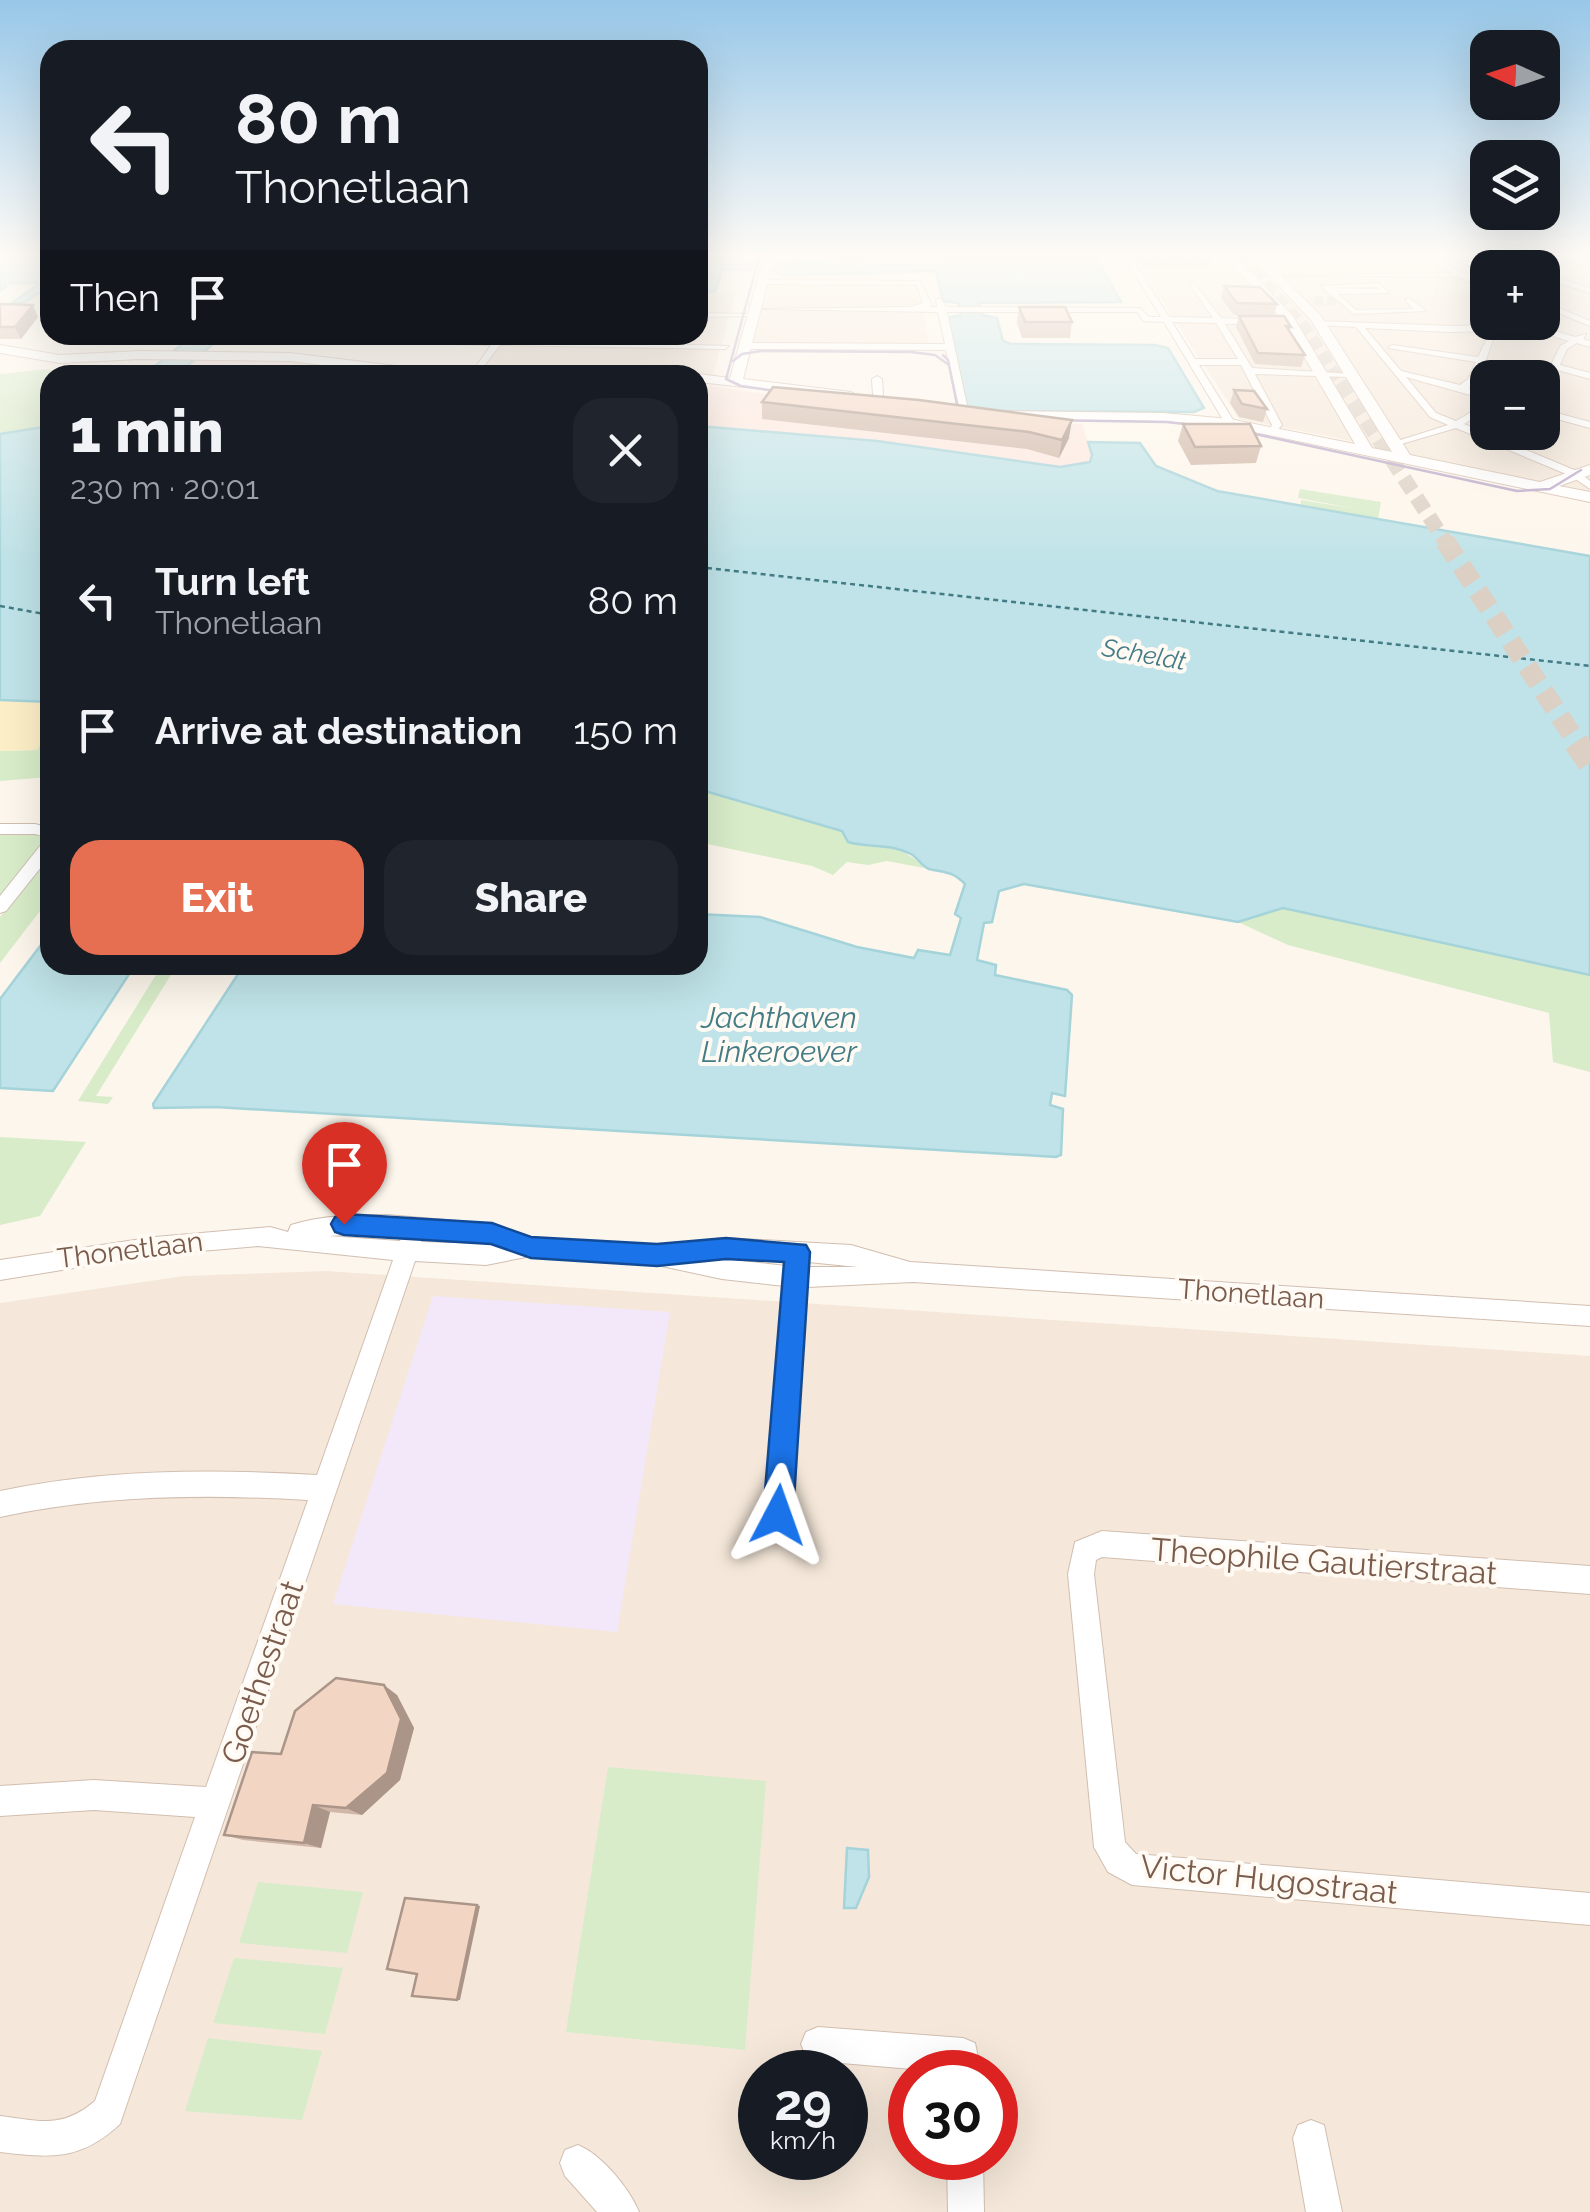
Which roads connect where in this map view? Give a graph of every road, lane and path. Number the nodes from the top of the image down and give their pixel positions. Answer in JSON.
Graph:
{"nodes":[{"id":1,"x":314,"y":360,"type":"edge"},
{"id":2,"x":695,"y":360,"type":"edge"},
{"id":3,"x":741,"y":360,"type":"edge"},
{"id":4,"x":951,"y":360,"type":"edge"},
{"id":5,"x":1181,"y":360,"type":"edge"},
{"id":6,"x":1243,"y":360,"type":"edge"},
{"id":7,"x":1311,"y":360,"type":"edge"},
{"id":8,"x":1340,"y":360,"type":"tunnel mouth"},
{"id":9,"x":1390,"y":360,"type":"edge"},
{"id":10,"x":1194,"y":362,"type":"joint"},
{"id":11,"x":720,"y":363,"type":"junction"},
{"id":12,"x":356,"y":365,"type":"edge"},
{"id":13,"x":1247,"y":367,"type":"junction"},
{"id":14,"x":1560,"y":368,"type":"edge"},
{"id":15,"x":708,"y":371,"type":"edge"},
{"id":16,"x":1318,"y":373,"type":"junction"},
{"id":17,"x":1397,"y":373,"type":"junction"},
{"id":18,"x":1348,"y":374,"type":"junction"},
{"id":19,"x":1590,"y":376,"type":"edge"},
{"id":20,"x":1470,"y":377,"type":"edge"},
{"id":21,"x":878,"y":379,"type":"dead end"},
{"id":22,"x":736,"y":380,"type":"junction"},
{"id":23,"x":1462,"y":389,"type":"junction"},
{"id":24,"x":1470,"y":391,"type":"edge"},
{"id":25,"x":881,"y":401,"type":"joint"},
{"id":26,"x":953,"y":405,"type":"joint"},
{"id":27,"x":1470,"y":416,"type":"edge"},
{"id":28,"x":1560,"y":417,"type":"edge"},
{"id":29,"x":1212,"y":418,"type":"dead end"},
{"id":30,"x":1230,"y":423,"type":"junction"},
{"id":31,"x":1456,"y":425,"type":"junction"},
{"id":32,"x":1590,"y":426,"type":"edge"},
{"id":33,"x":1275,"y":430,"type":"junction"},
{"id":34,"x":1403,"y":442,"type":"junction"},
{"id":35,"x":1367,"y":452,"type":"junction"},
{"id":36,"x":1408,"y":465,"type":"junction"},
{"id":37,"x":1582,"y":472,"type":"edge"},
{"id":38,"x":1590,"y":486,"type":"edge"},
{"id":39,"x":1534,"y":488,"type":"junction"},
{"id":40,"x":1590,"y":498,"type":"edge"},
{"id":41,"x":0,"y":830,"type":"edge"},
{"id":42,"x":40,"y":830,"type":"edge"},
{"id":43,"x":40,"y":857,"type":"edge"},
{"id":44,"x":0,"y":907,"type":"edge"},
{"id":45,"x":412,"y":1240,"type":"junction"},
{"id":46,"x":796,"y":1264,"type":"junction"},
{"id":47,"x":0,"y":1270,"type":"edge"},
{"id":48,"x":1590,"y":1316,"type":"edge"},
{"id":49,"x":326,"y":1488,"type":"junction"},
{"id":50,"x":0,"y":1504,"type":"edge"},
{"id":51,"x":778,"y":1515,"type":"dead end"},
{"id":52,"x":1080,"y":1574,"type":"joint"},
{"id":53,"x":1590,"y":1580,"type":"edge"},
{"id":54,"x":0,"y":1801,"type":"edge"},
{"id":55,"x":216,"y":1803,"type":"junction"},
{"id":56,"x":1590,"y":1909,"type":"edge"},
{"id":57,"x":818,"y":2044,"type":"dead end"},
{"id":58,"x":897,"y":2050,"type":"edge"},
{"id":59,"x":0,"y":2134,"type":"edge"},
{"id":60,"x":1310,"y":2138,"type":"dead end"},
{"id":61,"x":578,"y":2163,"type":"dead end"},
{"id":62,"x":965,"y":2180,"type":"edge"},
{"id":63,"x":621,"y":2212,"type":"edge"},
{"id":64,"x":966,"y":2212,"type":"edge"},
{"id":65,"x":1324,"y":2212,"type":"edge"}],
"edges":[{"from":1,"to":12,"type":"street"},
{"from":2,"to":11,"type":"street"},
{"from":3,"to":22,"type":"street"},
{"from":4,"to":26,"type":"street"},
{"from":5,"to":29,"type":"street"},
{"from":6,"to":13,"type":"street"},
{"from":7,"to":16,"type":"street"},
{"from":8,"to":18,"type":"street"},
{"from":9,"to":17,"type":"street"},
{"from":10,"to":13,"type":"street"},
{"from":10,"to":30,"type":"street"},
{"from":11,"to":15,"type":"street"},
{"from":11,"to":22,"type":"street"},
{"from":13,"to":16,"type":"street"},
{"from":13,"to":33,"type":"street"},
{"from":14,"to":19,"type":"street"},
{"from":16,"to":18,"type":"street"},
{"from":16,"to":35,"type":"street"},
{"from":17,"to":23,"type":"street"},
{"from":17,"to":31,"type":"street"},
{"from":18,"to":34,"type":"street"},
{"from":20,"to":23,"type":"street"},
{"from":21,"to":25,"type":"street"},
{"from":22,"to":25,"type":"street"},
{"from":23,"to":24,"type":"street"},
{"from":26,"to":30,"type":"street"},
{"from":27,"to":31,"type":"street"},
{"from":28,"to":32,"type":"street"},
{"from":30,"to":33,"type":"street"},
{"from":31,"to":34,"type":"street"},
{"from":31,"to":37,"type":"street"},
{"from":33,"to":35,"type":"street"},
{"from":34,"to":36,"type":"street"},
{"from":35,"to":36,"type":"street"},
{"from":36,"to":39,"type":"street"},
{"from":37,"to":38,"type":"street"},
{"from":37,"to":39,"type":"street"},
{"from":39,"to":40,"type":"street"},
{"from":41,"to":42,"type":"street"},
{"from":43,"to":44,"type":"street"},
{"from":45,"to":46,"type":"street","name":"Thonetlaan"},
{"from":45,"to":47,"type":"street","name":"Thonetlaan"},
{"from":45,"to":49,"type":"street","name":"Goethestraat"},
{"from":46,"to":48,"type":"street","name":"Thonetlaan"},
{"from":46,"to":51,"type":"street"},
{"from":49,"to":50,"type":"street"},
{"from":49,"to":55,"type":"street","name":"Goethestraat"},
{"from":52,"to":53,"type":"street","name":"Theophile Gautierstraat"},
{"from":52,"to":56,"type":"street","name":"Victor Hugostraat"},
{"from":54,"to":55,"type":"street"},
{"from":55,"to":59,"type":"street","name":"Goethestraat"},
{"from":57,"to":58,"type":"street"},
{"from":60,"to":65,"type":"street"},
{"from":61,"to":63,"type":"street"},
{"from":62,"to":64,"type":"street"}]}
